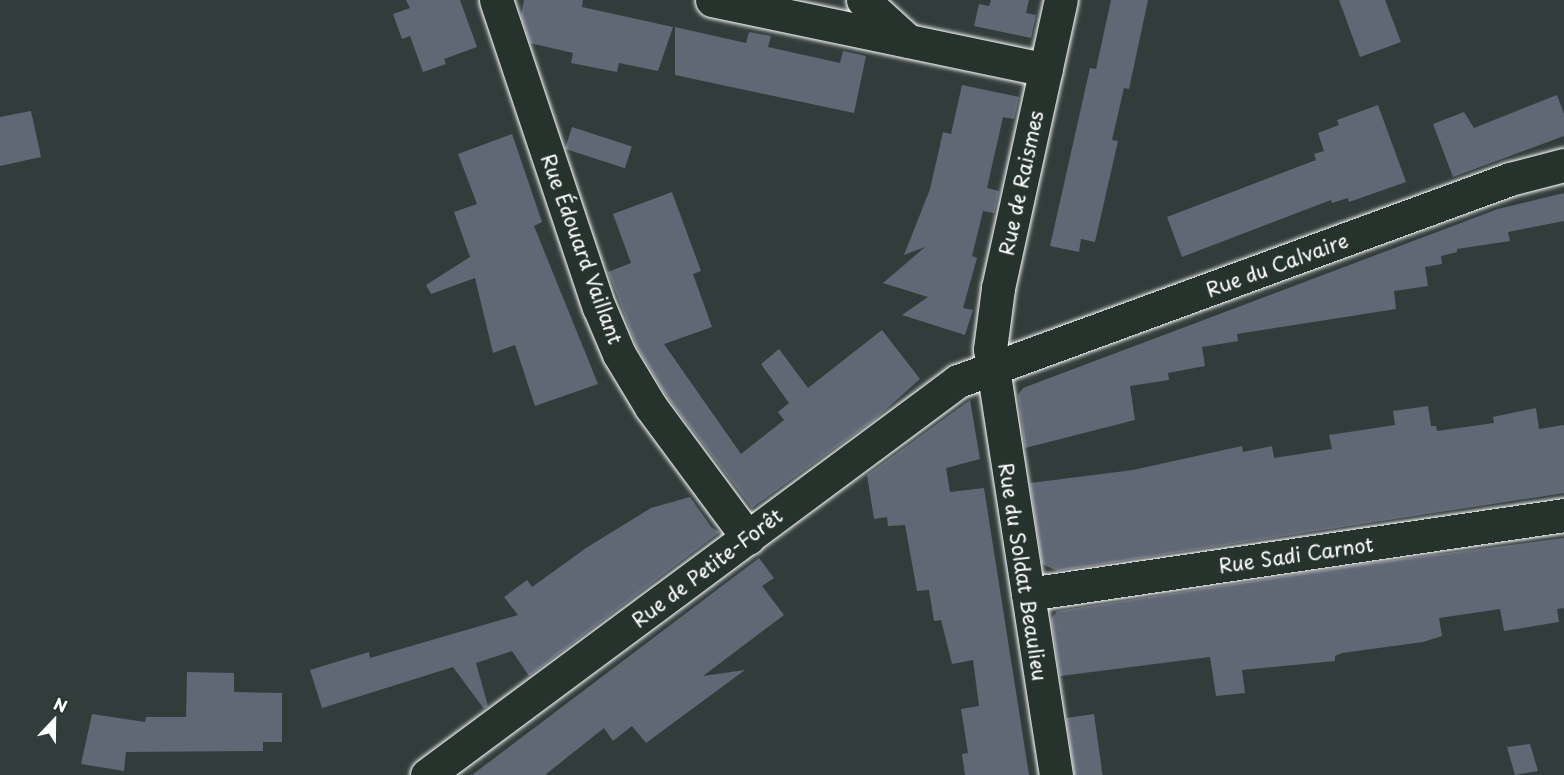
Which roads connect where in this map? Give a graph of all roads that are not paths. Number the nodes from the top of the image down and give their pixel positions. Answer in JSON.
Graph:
{"nodes":[{"id":1,"x":495,"y":0,"type":"edge"},
{"id":2,"x":712,"y":0,"type":"edge"},
{"id":3,"x":863,"y":0,"type":"edge"},
{"id":4,"x":1061,"y":0,"type":"edge"},
{"id":5,"x":910,"y":42,"type":"junction"},
{"id":6,"x":1046,"y":70,"type":"junction"},
{"id":7,"x":1564,"y":165,"type":"edge"},
{"id":8,"x":992,"y":368,"type":"junction"},
{"id":9,"x":1564,"y":515,"type":"edge"},
{"id":10,"x":748,"y":538,"type":"junction"},
{"id":11,"x":1028,"y":594,"type":"junction"},
{"id":12,"x":427,"y":775,"type":"edge"},
{"id":13,"x":1056,"y":775,"type":"edge"}],
"edges":[{"from":1,"to":10,"type":"street","name":"Rue Édouard Vaillant"},
{"from":2,"to":5,"type":"street"},
{"from":3,"to":5,"type":"street"},
{"from":4,"to":6,"type":"street","name":"Rue de Raismes"},
{"from":5,"to":6,"type":"street"},
{"from":6,"to":8,"type":"street","name":"Rue de Raismes"},
{"from":7,"to":8,"type":"street","name":"Rue du Calvaire"},
{"from":8,"to":10,"type":"street","name":"Rue de Petite-Forêt"},
{"from":8,"to":11,"type":"street","name":"Rue du Soldat Beaulieu"},
{"from":9,"to":11,"type":"street","name":"Rue Sadi Carnot"},
{"from":10,"to":12,"type":"street","name":"Rue de Petite-Forêt"},
{"from":11,"to":13,"type":"street","name":"Rue du Soldat Beaulieu"}]}
